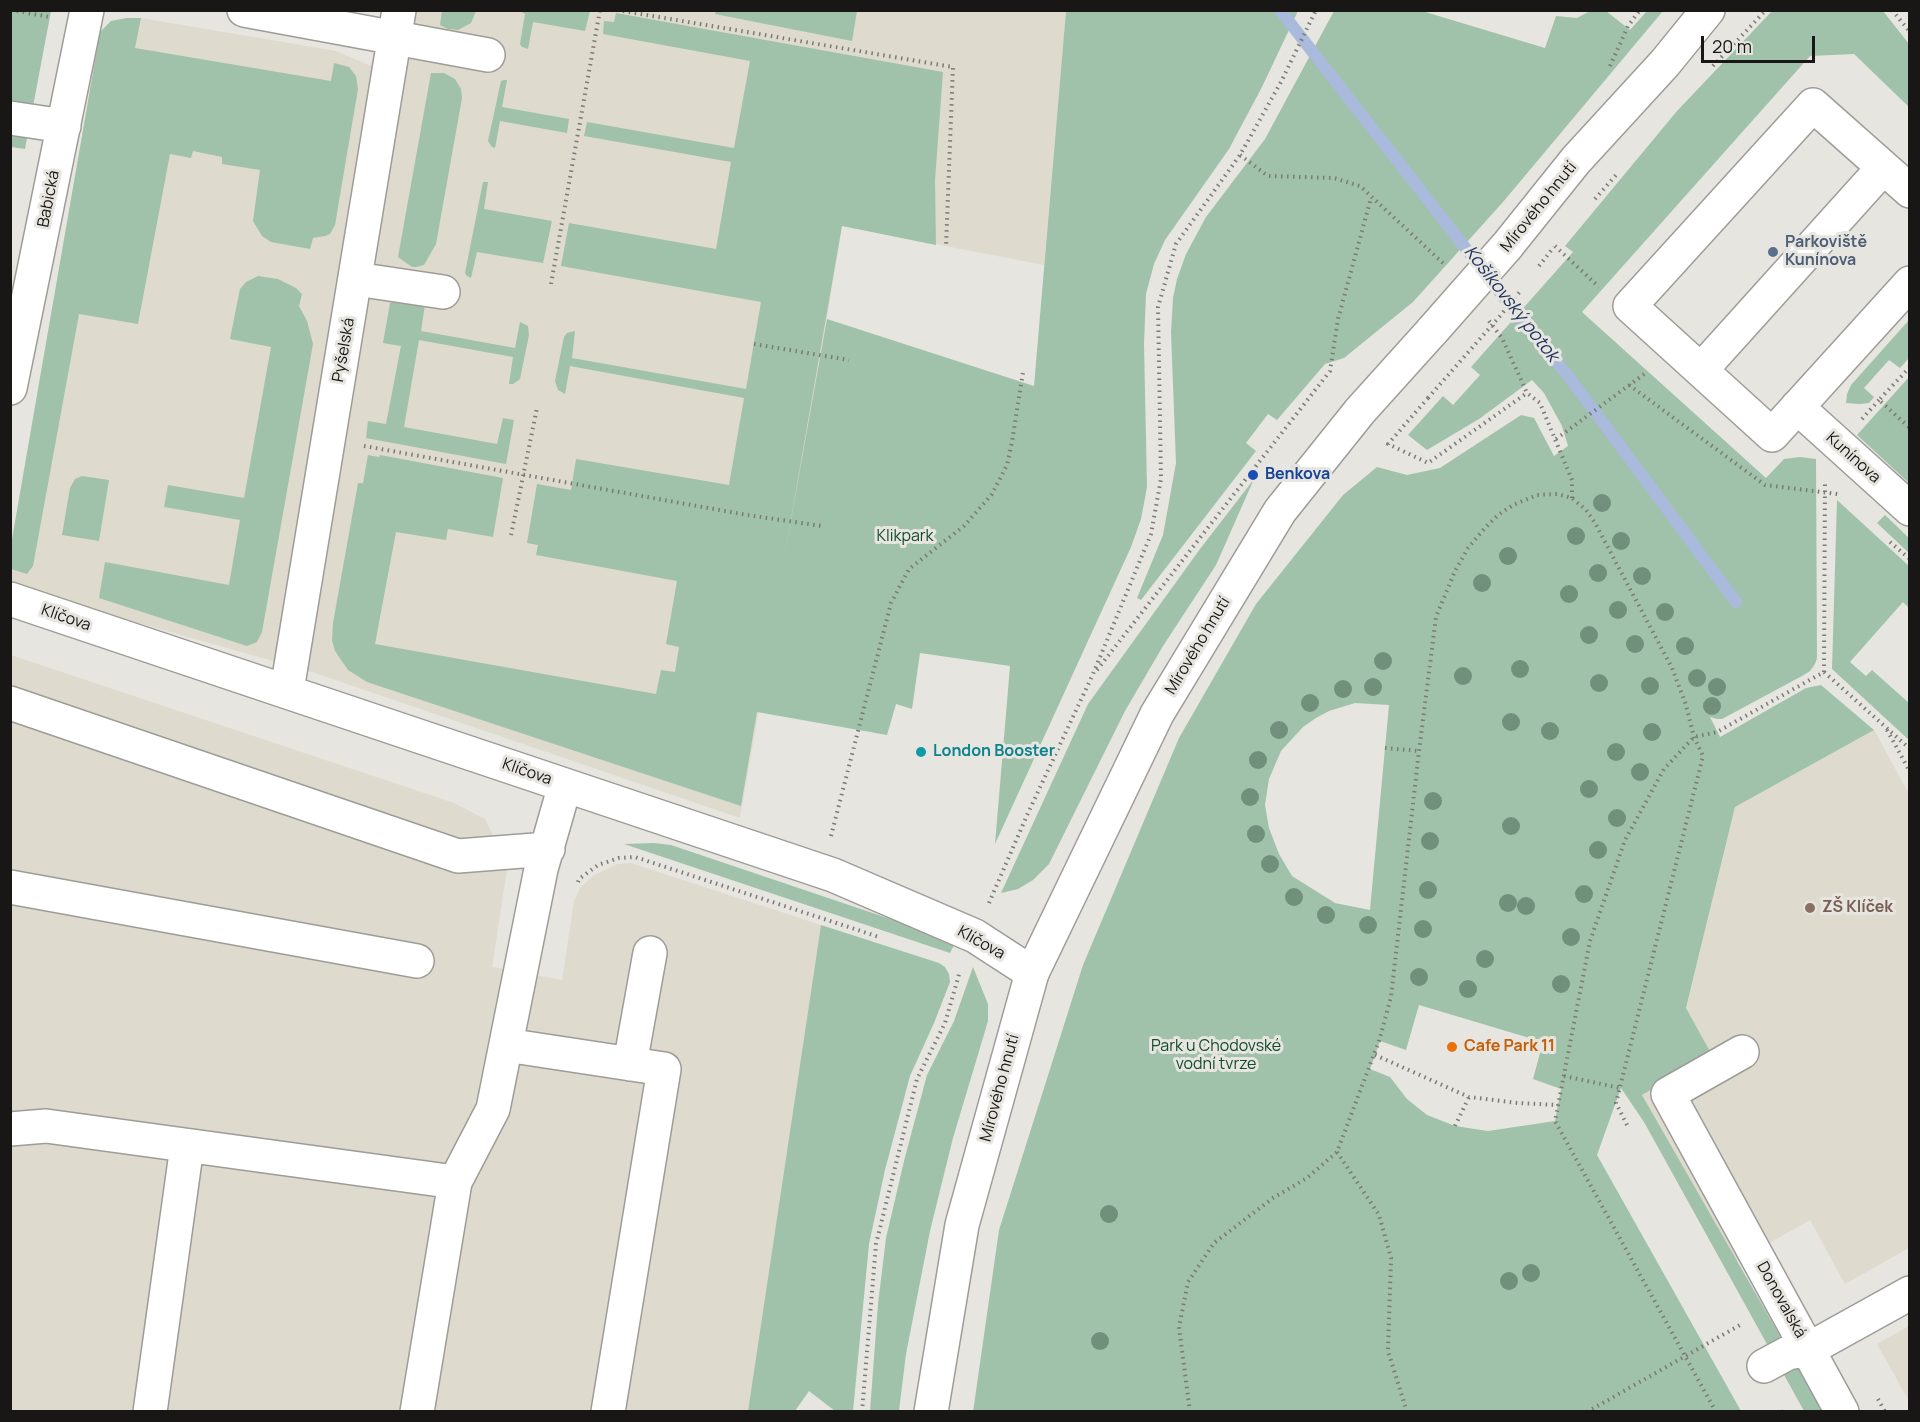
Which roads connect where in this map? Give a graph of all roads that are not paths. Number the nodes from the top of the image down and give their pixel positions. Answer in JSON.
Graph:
{"nodes":[{"id":1,"x":244,"y":10,"type":"edge"},
{"id":2,"x":1708,"y":10,"type":"edge"},
{"id":3,"x":72,"y":14,"type":"edge"},
{"id":4,"x":397,"y":24,"type":"edge"},
{"id":5,"x":488,"y":55,"type":"dead end"},
{"id":6,"x":10,"y":118,"type":"edge"},
{"id":7,"x":64,"y":126,"type":"junction"},
{"id":8,"x":1883,"y":168,"type":"junction"},
{"id":9,"x":1910,"y":191,"type":"edge"},
{"id":10,"x":356,"y":279,"type":"junction"},
{"id":11,"x":1910,"y":283,"type":"edge"},
{"id":12,"x":444,"y":292,"type":"dead end"},
{"id":13,"x":1701,"y":370,"type":"junction"},
{"id":14,"x":10,"y":388,"type":"edge"},
{"id":15,"x":1797,"y":407,"type":"junction"},
{"id":16,"x":1910,"y":509,"type":"edge"},
{"id":17,"x":10,"y":599,"type":"edge"},
{"id":18,"x":287,"y":690,"type":"junction"},
{"id":19,"x":10,"y":703,"type":"edge"},
{"id":20,"x":565,"y":785,"type":"junction"},
{"id":21,"x":548,"y":849,"type":"junction"},
{"id":22,"x":10,"y":886,"type":"edge"},
{"id":23,"x":650,"y":953,"type":"dead end"},
{"id":24,"x":417,"y":961,"type":"dead end"},
{"id":25,"x":1032,"y":973,"type":"junction"},
{"id":26,"x":506,"y":1045,"type":"junction"},
{"id":27,"x":1742,"y":1052,"type":"dead end"},
{"id":28,"x":630,"y":1064,"type":"junction"},
{"id":29,"x":10,"y":1129,"type":"edge"},
{"id":30,"x":188,"y":1146,"type":"junction"},
{"id":31,"x":455,"y":1182,"type":"junction"},
{"id":32,"x":1910,"y":1293,"type":"edge"},
{"id":33,"x":1787,"y":1356,"type":"junction"},
{"id":34,"x":150,"y":1412,"type":"edge"},
{"id":35,"x":417,"y":1412,"type":"edge"},
{"id":36,"x":608,"y":1412,"type":"edge"},
{"id":37,"x":931,"y":1412,"type":"edge"},
{"id":38,"x":1842,"y":1412,"type":"edge"}],
"edges":[{"from":1,"to":4,"type":"street"},
{"from":2,"to":25,"type":"street","name":"Mírového hnutí","bridge":true},
{"from":3,"to":7,"type":"street","name":"Babická"},
{"from":4,"to":5,"type":"street"},
{"from":4,"to":10,"type":"street","name":"Pyšelská"},
{"from":6,"to":7,"type":"street"},
{"from":7,"to":14,"type":"street","name":"Babická"},
{"from":8,"to":9,"type":"street"},
{"from":8,"to":13,"type":"street"},
{"from":8,"to":13,"type":"street"},
{"from":10,"to":12,"type":"street"},
{"from":10,"to":18,"type":"street","name":"Pyšelská"},
{"from":11,"to":15,"type":"street"},
{"from":13,"to":15,"type":"street"},
{"from":15,"to":16,"type":"street","name":"Kunínova"},
{"from":17,"to":18,"type":"street","name":"Klíčova"},
{"from":18,"to":20,"type":"street","name":"Klíčova"},
{"from":19,"to":21,"type":"street"},
{"from":20,"to":21,"type":"street"},
{"from":20,"to":25,"type":"street","name":"Klíčova"},
{"from":21,"to":26,"type":"street"},
{"from":22,"to":24,"type":"street"},
{"from":23,"to":28,"type":"street"},
{"from":25,"to":37,"type":"street","name":"Mírového hnutí"},
{"from":26,"to":28,"type":"street"},
{"from":26,"to":31,"type":"street"},
{"from":27,"to":33,"type":"street","name":"Donovalská"},
{"from":28,"to":36,"type":"street"},
{"from":29,"to":30,"type":"street"},
{"from":30,"to":31,"type":"street"},
{"from":30,"to":34,"type":"street"},
{"from":31,"to":35,"type":"street"},
{"from":32,"to":33,"type":"street","name":"Donovalská"},
{"from":33,"to":38,"type":"street","name":"Donovalská"}]}
